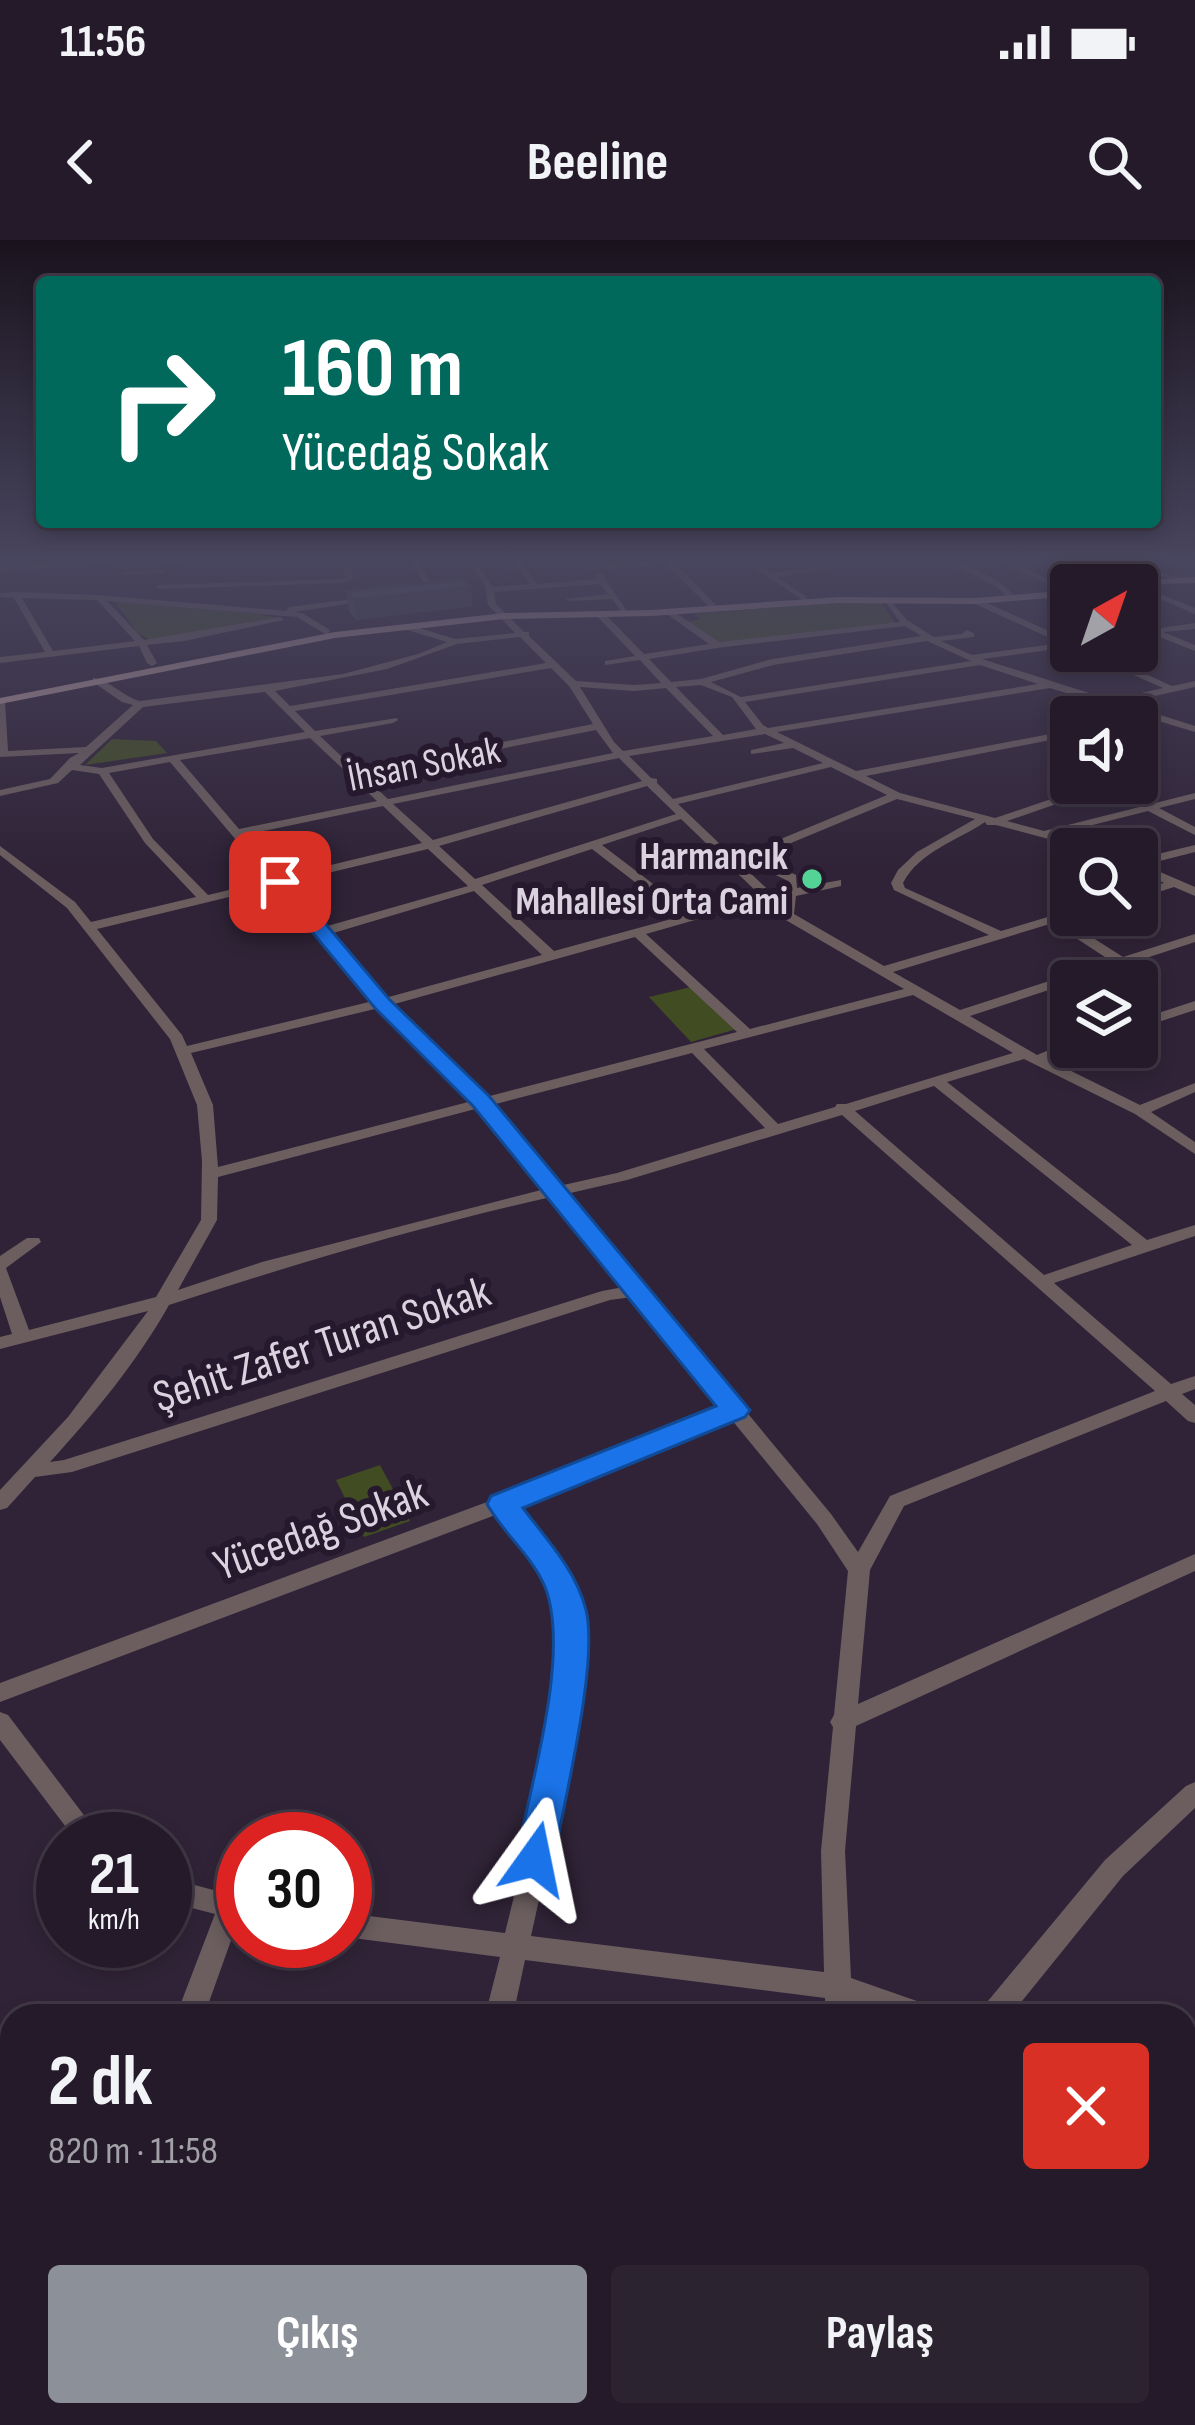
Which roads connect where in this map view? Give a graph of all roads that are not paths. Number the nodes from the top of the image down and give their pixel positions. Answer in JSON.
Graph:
{"nodes":[{"id":1,"x":152,"y":663,"type":"edge"},
{"id":2,"x":186,"y":663,"type":"edge"},
{"id":3,"x":382,"y":663,"type":"edge"},
{"id":4,"x":645,"y":663,"type":"edge"},
{"id":5,"x":769,"y":663,"type":"edge"},
{"id":6,"x":981,"y":663,"type":"joint"},
{"id":7,"x":552,"y":665,"type":"joint"},
{"id":8,"x":1135,"y":672,"type":"edge"},
{"id":9,"x":343,"y":674,"type":"junction"},
{"id":10,"x":469,"y":679,"type":"junction"},
{"id":11,"x":96,"y":680,"type":"junction"},
{"id":12,"x":702,"y":682,"type":"junction"},
{"id":13,"x":1057,"y":684,"type":"junction"},
{"id":14,"x":1195,"y":684,"type":"edge"},
{"id":15,"x":574,"y":685,"type":"junction"},
{"id":16,"x":266,"y":686,"type":"junction"},
{"id":17,"x":670,"y":686,"type":"junction"},
{"id":18,"x":1168,"y":687,"type":"junction"},
{"id":19,"x":463,"y":692,"type":"dead end"},
{"id":20,"x":366,"y":696,"type":"junction"},
{"id":21,"x":1094,"y":696,"type":"edge"},
{"id":22,"x":1135,"y":696,"type":"edge"},
{"id":23,"x":0,"y":700,"type":"edge"},
{"id":24,"x":739,"y":700,"type":"junction"},
{"id":25,"x":140,"y":704,"type":"junction"},
{"id":26,"x":288,"y":709,"type":"junction"},
{"id":27,"x":1158,"y":716,"type":"edge"},
{"id":28,"x":393,"y":720,"type":"dead end"},
{"id":29,"x":600,"y":726,"type":"junction"},
{"id":30,"x":1195,"y":728,"type":"edge"},
{"id":31,"x":310,"y":732,"type":"junction"},
{"id":32,"x":771,"y":734,"type":"junction"},
{"id":33,"x":1050,"y":737,"type":"edge"},
{"id":34,"x":722,"y":740,"type":"junction"},
{"id":35,"x":791,"y":745,"type":"junction"},
{"id":36,"x":84,"y":750,"type":"junction"},
{"id":37,"x":755,"y":752,"type":"dead end"},
{"id":38,"x":2,"y":754,"type":"edge"},
{"id":39,"x":623,"y":754,"type":"junction"},
{"id":40,"x":173,"y":759,"type":"junction"},
{"id":41,"x":74,"y":760,"type":"junction"},
{"id":42,"x":831,"y":764,"type":"junction"},
{"id":43,"x":102,"y":771,"type":"junction"},
{"id":44,"x":355,"y":775,"type":"junction"},
{"id":45,"x":853,"y":775,"type":"junction"},
{"id":46,"x":653,"y":781,"type":"junction"},
{"id":47,"x":928,"y":789,"type":"dead end"},
{"id":48,"x":0,"y":793,"type":"edge"},
{"id":49,"x":1195,"y":796,"type":"edge"},
{"id":50,"x":903,"y":797,"type":"junction"},
{"id":51,"x":672,"y":802,"type":"junction"},
{"id":52,"x":1050,"y":802,"type":"edge"},
{"id":53,"x":385,"y":804,"type":"junction"},
{"id":54,"x":1148,"y":807,"type":"junction"},
{"id":55,"x":683,"y":815,"type":"junction"},
{"id":56,"x":986,"y":822,"type":"junction"},
{"id":57,"x":1195,"y":832,"type":"edge"},
{"id":58,"x":237,"y":833,"type":"junction"},
{"id":59,"x":1042,"y":835,"type":"junction"},
{"id":60,"x":1050,"y":837,"type":"edge"},
{"id":61,"x":429,"y":845,"type":"junction"},
{"id":62,"x":594,"y":845,"type":"junction"},
{"id":63,"x":713,"y":846,"type":"junction"},
{"id":64,"x":1195,"y":848,"type":"edge"},
{"id":65,"x":0,"y":849,"type":"edge"},
{"id":66,"x":748,"y":857,"type":"junction"},
{"id":67,"x":1158,"y":858,"type":"edge"},
{"id":68,"x":1158,"y":875,"type":"edge"},
{"id":69,"x":280,"y":882,"type":"junction"},
{"id":70,"x":837,"y":883,"type":"dead end"},
{"id":71,"x":1175,"y":884,"type":"junction"},
{"id":72,"x":474,"y":886,"type":"junction"},
{"id":73,"x":1158,"y":889,"type":"edge"},
{"id":74,"x":1194,"y":891,"type":"edge"},
{"id":75,"x":792,"y":893,"type":"junction"},
{"id":76,"x":767,"y":896,"type":"junction"},
{"id":77,"x":205,"y":899,"type":"junction"},
{"id":78,"x":697,"y":916,"type":"junction"},
{"id":79,"x":788,"y":916,"type":"junction"},
{"id":80,"x":1050,"y":920,"type":"edge"},
{"id":81,"x":88,"y":927,"type":"junction"},
{"id":82,"x":322,"y":932,"type":"junction"},
{"id":83,"x":637,"y":932,"type":"junction"},
{"id":84,"x":1000,"y":935,"type":"junction"},
{"id":85,"x":1081,"y":936,"type":"edge"},
{"id":86,"x":1195,"y":938,"type":"edge"},
{"id":87,"x":551,"y":956,"type":"junction"},
{"id":88,"x":1119,"y":960,"type":"edge"},
{"id":89,"x":1128,"y":960,"type":"edge"},
{"id":90,"x":882,"y":971,"type":"junction"},
{"id":91,"x":1050,"y":986,"type":"edge"},
{"id":92,"x":915,"y":990,"type":"junction"},
{"id":93,"x":382,"y":1003,"type":"junction"},
{"id":94,"x":1195,"y":1005,"type":"edge"},
{"id":95,"x":959,"y":1016,"type":"junction"},
{"id":96,"x":1158,"y":1018,"type":"edge"},
{"id":97,"x":747,"y":1034,"type":"junction"},
{"id":98,"x":695,"y":1048,"type":"junction"},
{"id":99,"x":183,"y":1051,"type":"junction"},
{"id":100,"x":1050,"y":1052,"type":"edge"},
{"id":101,"x":1031,"y":1058,"type":"junction"},
{"id":102,"x":935,"y":1080,"type":"junction"},
{"id":103,"x":1195,"y":1087,"type":"edge"},
{"id":104,"x":481,"y":1101,"type":"junction"},
{"id":105,"x":842,"y":1107,"type":"junction"},
{"id":106,"x":1140,"y":1111,"type":"junction"},
{"id":107,"x":772,"y":1128,"type":"junction"},
{"id":108,"x":1195,"y":1150,"type":"edge"},
{"id":109,"x":210,"y":1174,"type":"junction"},
{"id":110,"x":556,"y":1192,"type":"junction"},
{"id":111,"x":1195,"y":1230,"type":"edge"},
{"id":112,"x":34,"y":1242,"type":"dead end"},
{"id":113,"x":1141,"y":1244,"type":"junction"},
{"id":114,"x":0,"y":1268,"type":"edge"},
{"id":115,"x":1040,"y":1282,"type":"junction"},
{"id":116,"x":638,"y":1290,"type":"junction"},
{"id":117,"x":164,"y":1301,"type":"junction"},
{"id":118,"x":22,"y":1337,"type":"junction"},
{"id":119,"x":0,"y":1343,"type":"edge"},
{"id":120,"x":1195,"y":1382,"type":"edge"},
{"id":121,"x":1168,"y":1393,"type":"junction"},
{"id":122,"x":735,"y":1410,"type":"junction"},
{"id":123,"x":1195,"y":1416,"type":"edge"},
{"id":124,"x":29,"y":1472,"type":"junction"},
{"id":125,"x":0,"y":1503,"type":"edge"},
{"id":126,"x":502,"y":1504,"type":"junction"},
{"id":127,"x":1195,"y":1562,"type":"edge"},
{"id":128,"x":859,"y":1570,"type":"junction"},
{"id":129,"x":0,"y":1694,"type":"edge"},
{"id":130,"x":0,"y":1721,"type":"edge"},
{"id":131,"x":842,"y":1722,"type":"junction"},
{"id":132,"x":1195,"y":1793,"type":"edge"},
{"id":133,"x":69,"y":1812,"type":"edge"},
{"id":134,"x":372,"y":1928,"type":"edge"},
{"id":135,"x":513,"y":1949,"type":"junction"},
{"id":136,"x":216,"y":1957,"type":"edge"},
{"id":137,"x":839,"y":1987,"type":"junction"},
{"id":138,"x":195,"y":2004,"type":"edge"},
{"id":139,"x":502,"y":2004,"type":"edge"},
{"id":140,"x":838,"y":2004,"type":"edge"},
{"id":141,"x":889,"y":2004,"type":"edge"},
{"id":142,"x":1003,"y":2004,"type":"edge"}],
"edges":[{"from":1,"to":23,"type":"main road"},
{"from":2,"to":11,"type":"main road"},
{"from":3,"to":9,"type":"street"},
{"from":4,"to":17,"type":"street"},
{"from":5,"to":12,"type":"street"},
{"from":6,"to":13,"type":"street"},
{"from":6,"to":24,"type":"street"},
{"from":7,"to":10,"type":"street"},
{"from":7,"to":15,"type":"street"},
{"from":8,"to":18,"type":"street"},
{"from":9,"to":16,"type":"street"},
{"from":9,"to":20,"type":"street"},
{"from":10,"to":19,"type":"street"},
{"from":10,"to":20,"type":"street"},
{"from":11,"to":23,"type":"main road"},
{"from":11,"to":25,"type":"street"},
{"from":12,"to":17,"type":"street"},
{"from":12,"to":24,"type":"street"},
{"from":13,"to":21,"type":"street"},
{"from":13,"to":32,"type":"street","name":"İhsan Sokak"},
{"from":14,"to":18,"type":"street"},
{"from":15,"to":17,"type":"street"},
{"from":15,"to":29,"type":"street"},
{"from":16,"to":25,"type":"street"},
{"from":16,"to":26,"type":"street"},
{"from":17,"to":34,"type":"street"},
{"from":18,"to":22,"type":"street"},
{"from":20,"to":26,"type":"street"},
{"from":23,"to":38,"type":"street"},
{"from":24,"to":32,"type":"street"},
{"from":25,"to":36,"type":"street"},
{"from":26,"to":31,"type":"street"},
{"from":27,"to":30,"type":"street"},
{"from":28,"to":31,"type":"street"},
{"from":29,"to":39,"type":"street"},
{"from":29,"to":44,"type":"street"},
{"from":31,"to":40,"type":"street"},
{"from":31,"to":44,"type":"street"},
{"from":32,"to":34,"type":"street","name":"İhsan Sokak"},
{"from":32,"to":35,"type":"street"},
{"from":33,"to":45,"type":"street"},
{"from":34,"to":39,"type":"street","name":"İhsan Sokak"},
{"from":35,"to":37,"type":"street"},
{"from":35,"to":42,"type":"street"},
{"from":36,"to":38,"type":"street"},
{"from":36,"to":41,"type":"street"},
{"from":39,"to":46,"type":"street"},
{"from":39,"to":53,"type":"street","name":"İhsan Sokak"},
{"from":40,"to":43,"type":"street"},
{"from":40,"to":58,"type":"street"},
{"from":41,"to":43,"type":"street"},
{"from":41,"to":48,"type":"street"},
{"from":42,"to":45,"type":"street"},
{"from":42,"to":51,"type":"street"},
{"from":43,"to":77,"type":"street"},
{"from":44,"to":53,"type":"street"},
{"from":45,"to":50,"type":"street"},
{"from":46,"to":51,"type":"street"},
{"from":46,"to":61,"type":"street"},
{"from":47,"to":50,"type":"street"},
{"from":49,"to":54,"type":"street"},
{"from":50,"to":56,"type":"street"},
{"from":50,"to":66,"type":"street"},
{"from":51,"to":55,"type":"street"},
{"from":52,"to":56,"type":"street"},
{"from":53,"to":58,"type":"street","name":"İhsan Sokak"},
{"from":53,"to":61,"type":"street"},
{"from":54,"to":57,"type":"street"},
{"from":54,"to":59,"type":"street"},
{"from":55,"to":62,"type":"street"},
{"from":55,"to":63,"type":"street"},
{"from":56,"to":59,"type":"street"},
{"from":56,"to":84,"type":"street"},
{"from":58,"to":69,"type":"street"},
{"from":59,"to":60,"type":"street"},
{"from":61,"to":69,"type":"street"},
{"from":61,"to":72,"type":"street"},
{"from":62,"to":72,"type":"street"},
{"from":62,"to":78,"type":"street"},
{"from":63,"to":66,"type":"street"},
{"from":63,"to":76,"type":"street"},
{"from":64,"to":67,"type":"street"},
{"from":65,"to":81,"type":"street"},
{"from":66,"to":75,"type":"street"},
{"from":68,"to":71,"type":"street"},
{"from":69,"to":77,"type":"street"},
{"from":69,"to":82,"type":"street"},
{"from":70,"to":75,"type":"street"},
{"from":71,"to":73,"type":"street"},
{"from":71,"to":74,"type":"street"},
{"from":72,"to":82,"type":"street"},
{"from":72,"to":87,"type":"street"},
{"from":75,"to":79,"type":"street"},
{"from":76,"to":78,"type":"street"},
{"from":76,"to":79,"type":"street"},
{"from":77,"to":81,"type":"street"},
{"from":78,"to":83,"type":"street"},
{"from":79,"to":90,"type":"street"},
{"from":80,"to":84,"type":"street"},
{"from":81,"to":99,"type":"street"},
{"from":82,"to":93,"type":"street"},
{"from":83,"to":87,"type":"street"},
{"from":83,"to":97,"type":"street"},
{"from":84,"to":90,"type":"street"},
{"from":85,"to":88,"type":"street"},
{"from":86,"to":89,"type":"street"},
{"from":87,"to":93,"type":"street"},
{"from":90,"to":92,"type":"street"},
{"from":91,"to":95,"type":"street"},
{"from":92,"to":95,"type":"street"},
{"from":92,"to":97,"type":"street"},
{"from":93,"to":99,"type":"street"},
{"from":93,"to":104,"type":"street"},
{"from":94,"to":96,"type":"street"},
{"from":95,"to":101,"type":"street"},
{"from":97,"to":98,"type":"street"},
{"from":98,"to":104,"type":"street"},
{"from":98,"to":107,"type":"street"},
{"from":99,"to":109,"type":"street"},
{"from":100,"to":101,"type":"street"},
{"from":101,"to":102,"type":"street"},
{"from":101,"to":106,"type":"street"},
{"from":102,"to":105,"type":"street"},
{"from":102,"to":113,"type":"street"},
{"from":103,"to":106,"type":"street"},
{"from":104,"to":109,"type":"street"},
{"from":104,"to":110,"type":"street"},
{"from":105,"to":107,"type":"street"},
{"from":105,"to":115,"type":"street"},
{"from":106,"to":108,"type":"street"},
{"from":107,"to":110,"type":"street"},
{"from":109,"to":117,"type":"street"},
{"from":110,"to":116,"type":"street"},
{"from":110,"to":117,"type":"street"},
{"from":111,"to":113,"type":"street"},
{"from":112,"to":114,"type":"street"},
{"from":113,"to":115,"type":"street"},
{"from":114,"to":118,"type":"street"},
{"from":115,"to":121,"type":"street"},
{"from":116,"to":122,"type":"street"},
{"from":116,"to":124,"type":"street","name":"Şehit Zafer Turan Sokak"},
{"from":117,"to":118,"type":"street"},
{"from":117,"to":124,"type":"street"},
{"from":118,"to":119,"type":"street"},
{"from":120,"to":121,"type":"street"},
{"from":121,"to":123,"type":"street"},
{"from":121,"to":128,"type":"street"},
{"from":122,"to":126,"type":"street","name":"Yücedağ Sokak"},
{"from":122,"to":128,"type":"street"},
{"from":124,"to":125,"type":"street"},
{"from":126,"to":129,"type":"street","name":"Yücedağ Sokak"},
{"from":126,"to":135,"type":"street"},
{"from":127,"to":131,"type":"street"},
{"from":128,"to":131,"type":"street"},
{"from":130,"to":133,"type":"street"},
{"from":131,"to":137,"type":"street"},
{"from":132,"to":142,"type":"street"},
{"from":134,"to":135,"type":"street"},
{"from":135,"to":137,"type":"street"},
{"from":135,"to":139,"type":"street"},
{"from":136,"to":138,"type":"street"},
{"from":137,"to":140,"type":"street"},
{"from":137,"to":141,"type":"street"}]}
